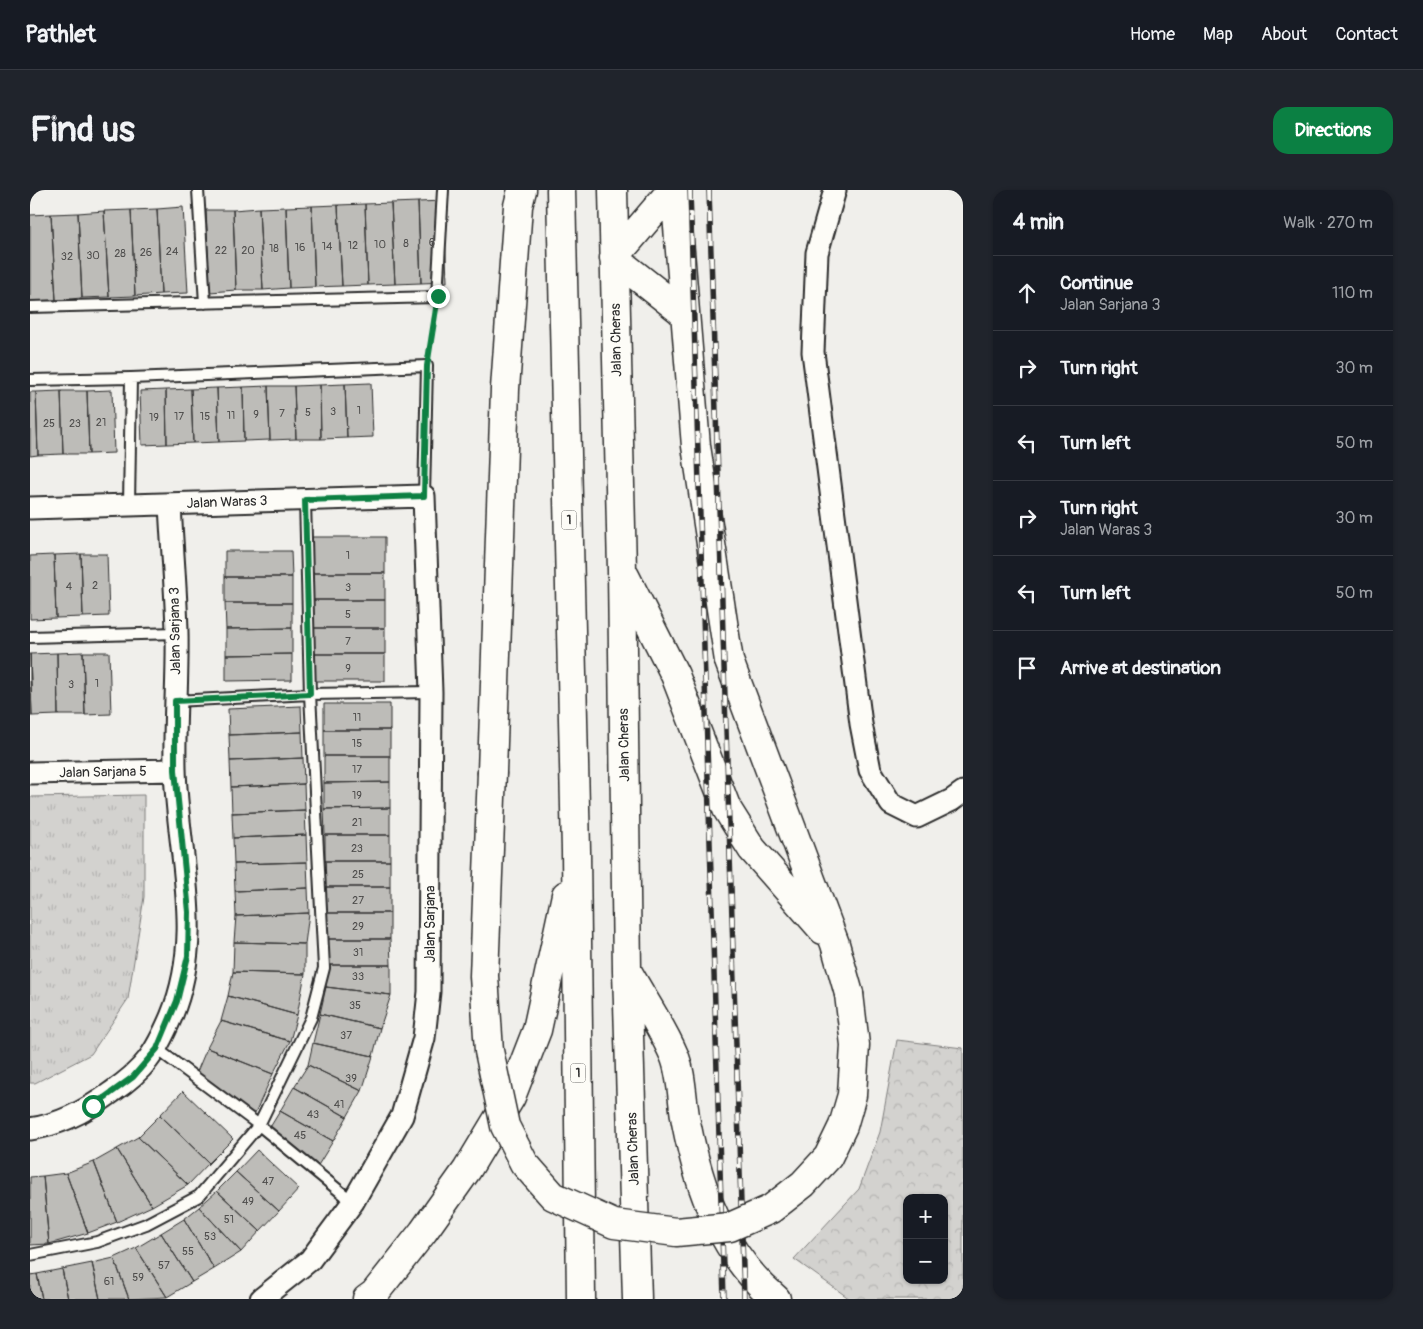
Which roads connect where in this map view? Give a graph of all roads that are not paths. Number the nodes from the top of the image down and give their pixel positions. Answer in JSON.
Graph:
{"nodes":[{"id":1,"x":198,"y":190,"type":"edge"},
{"id":2,"x":443,"y":190,"type":"edge"},
{"id":3,"x":522,"y":190,"type":"edge"},
{"id":4,"x":561,"y":190,"type":"edge"},
{"id":5,"x":613,"y":190,"type":"edge"},
{"id":6,"x":673,"y":190,"type":"edge"},
{"id":7,"x":835,"y":190,"type":"edge"},
{"id":8,"x":614,"y":258,"type":"junction"},
{"id":9,"x":206,"y":303,"type":"junction"},
{"id":10,"x":30,"y":307,"type":"edge"},
{"id":11,"x":685,"y":314,"type":"junction"},
{"id":12,"x":131,"y":378,"type":"junction"},
{"id":13,"x":30,"y":380,"type":"edge"},
{"id":14,"x":424,"y":496,"type":"junction"},
{"id":15,"x":305,"y":500,"type":"junction"},
{"id":16,"x":170,"y":504,"type":"junction"},
{"id":17,"x":129,"y":505,"type":"junction"},
{"id":18,"x":30,"y":508,"type":"edge"},
{"id":19,"x":622,"y":570,"type":"junction"},
{"id":20,"x":177,"y":633,"type":"junction"},
{"id":21,"x":30,"y":638,"type":"edge"},
{"id":22,"x":431,"y":692,"type":"junction"},
{"id":23,"x":310,"y":694,"type":"junction"},
{"id":24,"x":175,"y":701,"type":"junction"},
{"id":25,"x":175,"y":770,"type":"junction"},
{"id":26,"x":30,"y":773,"type":"edge"},
{"id":27,"x":963,"y":792,"type":"edge"},
{"id":28,"x":576,"y":851,"type":"junction"},
{"id":29,"x":835,"y":944,"type":"junction"},
{"id":30,"x":627,"y":971,"type":"junction"},
{"id":31,"x":157,"y":1049,"type":"junction"},
{"id":32,"x":259,"y":1125,"type":"junction"},
{"id":33,"x":30,"y":1129,"type":"edge"},
{"id":34,"x":354,"y":1202,"type":"junction"},
{"id":35,"x":30,"y":1255,"type":"edge"},
{"id":36,"x":581,"y":1297,"type":"edge"},
{"id":37,"x":261,"y":1299,"type":"edge"},
{"id":38,"x":367,"y":1299,"type":"edge"},
{"id":39,"x":637,"y":1299,"type":"edge"},
{"id":40,"x":776,"y":1299,"type":"edge"}],
"edges":[{"from":1,"to":9,"type":"lane"},
{"from":2,"to":9,"type":"lane"},
{"from":3,"to":29,"type":"highway","bridge":true},
{"from":4,"to":28,"type":"highway","number":"1"},
{"from":5,"to":8,"type":"highway","name":"Jalan Cheras"},
{"from":6,"to":8,"type":"highway"},
{"from":6,"to":11,"type":"highway"},
{"from":7,"to":27,"type":"street"},
{"from":8,"to":11,"type":"highway"},
{"from":8,"to":19,"type":"highway","name":"Jalan Cheras"},
{"from":9,"to":10,"type":"lane"},
{"from":11,"to":29,"type":"highway"},
{"from":12,"to":13,"type":"lane"},
{"from":12,"to":14,"type":"lane"},
{"from":12,"to":17,"type":"lane"},
{"from":14,"to":15,"type":"street","name":"Jalan Waras 3"},
{"from":14,"to":22,"type":"street","name":"Jalan Sarjana"},
{"from":15,"to":16,"type":"street","name":"Jalan Waras 3"},
{"from":15,"to":23,"type":"lane"},
{"from":16,"to":17,"type":"street","name":"Jalan Waras 3"},
{"from":16,"to":20,"type":"street","name":"Jalan Sarjana 3"},
{"from":17,"to":18,"type":"street","name":"Jalan Waras 3"},
{"from":19,"to":29,"type":"highway"},
{"from":19,"to":30,"type":"highway","name":"Jalan Cheras"},
{"from":20,"to":21,"type":"lane"},
{"from":20,"to":24,"type":"street","name":"Jalan Sarjana 3"},
{"from":22,"to":23,"type":"lane"},
{"from":22,"to":34,"type":"street","name":"Jalan Sarjana"},
{"from":23,"to":24,"type":"lane"},
{"from":23,"to":32,"type":"lane"},
{"from":24,"to":25,"type":"street","name":"Jalan Sarjana 3"},
{"from":25,"to":26,"type":"street","name":"Jalan Sarjana 5"},
{"from":25,"to":31,"type":"street","name":"Jalan Sarjana 3"},
{"from":28,"to":36,"type":"highway","number":"1"},
{"from":28,"to":38,"type":"highway"},
{"from":30,"to":39,"type":"highway","name":"Jalan Cheras"},
{"from":30,"to":40,"type":"highway"},
{"from":31,"to":32,"type":"lane"},
{"from":31,"to":33,"type":"street","name":"Jalan Sarjana 3"},
{"from":32,"to":34,"type":"lane"},
{"from":32,"to":35,"type":"lane"},
{"from":34,"to":37,"type":"street","name":"Jalan Sarjana"}]}
